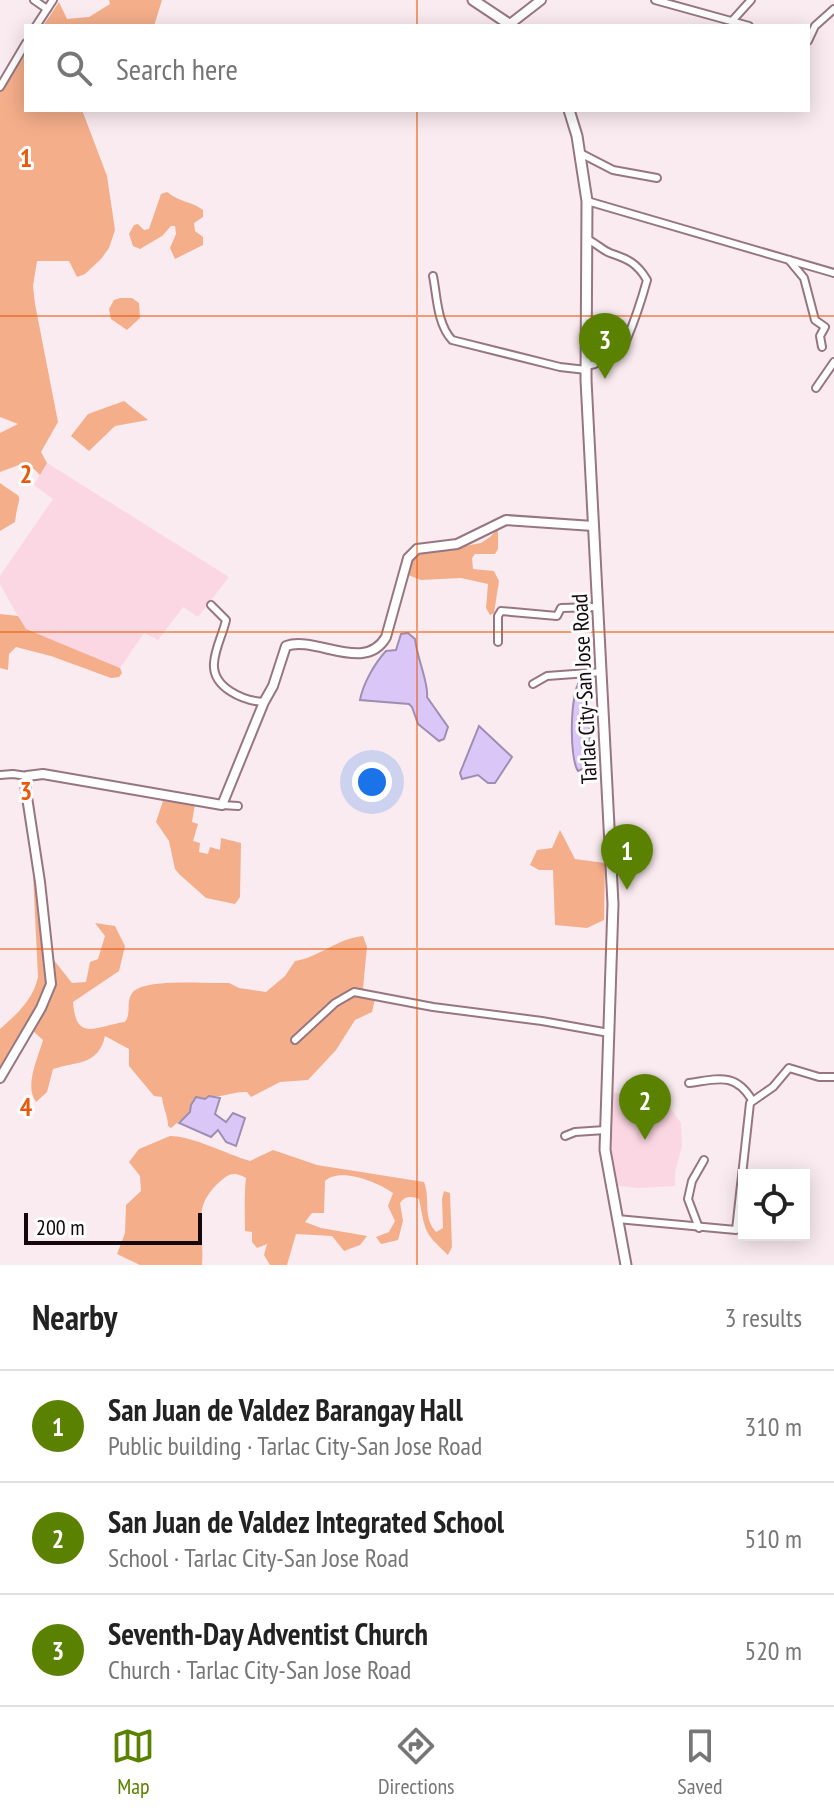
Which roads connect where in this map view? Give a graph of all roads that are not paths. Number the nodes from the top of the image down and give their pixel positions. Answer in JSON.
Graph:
{"nodes":[{"id":1,"x":34,"y":0,"type":"edge"},
{"id":2,"x":53,"y":0,"type":"edge"},
{"id":3,"x":473,"y":0,"type":"edge"},
{"id":4,"x":541,"y":0,"type":"edge"},
{"id":5,"x":655,"y":0,"type":"edge"},
{"id":6,"x":751,"y":0,"type":"edge"},
{"id":7,"x":47,"y":9,"type":"junction"},
{"id":8,"x":834,"y":9,"type":"edge"},
{"id":9,"x":732,"y":21,"type":"junction"},
{"id":10,"x":37,"y":24,"type":"edge"},
{"id":11,"x":509,"y":24,"type":"edge"},
{"id":12,"x":512,"y":24,"type":"edge"},
{"id":13,"x":742,"y":24,"type":"edge"},
{"id":14,"x":810,"y":37,"type":"edge"},
{"id":15,"x":24,"y":46,"type":"edge"},
{"id":16,"x":0,"y":85,"type":"edge"},
{"id":17,"x":570,"y":112,"type":"edge"},
{"id":18,"x":580,"y":153,"type":"junction"},
{"id":19,"x":657,"y":178,"type":"dead end"},
{"id":20,"x":587,"y":201,"type":"junction"},
{"id":21,"x":587,"y":239,"type":"junction"},
{"id":22,"x":789,"y":260,"type":"junction"},
{"id":23,"x":834,"y":273,"type":"edge"},
{"id":24,"x":433,"y":276,"type":"dead end"},
{"id":25,"x":822,"y":347,"type":"dead end"},
{"id":26,"x":834,"y":362,"type":"edge"},
{"id":27,"x":586,"y":368,"type":"junction"},
{"id":28,"x":816,"y":388,"type":"dead end"},
{"id":29,"x":593,"y":526,"type":"junction"},
{"id":30,"x":211,"y":605,"type":"dead end"},
{"id":31,"x":598,"y":607,"type":"junction"},
{"id":32,"x":498,"y":642,"type":"dead end"},
{"id":33,"x":602,"y":672,"type":"junction"},
{"id":34,"x":533,"y":684,"type":"dead end"},
{"id":35,"x":264,"y":702,"type":"junction"},
{"id":36,"x":0,"y":775,"type":"edge"},
{"id":37,"x":27,"y":776,"type":"junction"},
{"id":38,"x":222,"y":805,"type":"junction"},
{"id":39,"x":238,"y":806,"type":"dead end"},
{"id":40,"x":609,"y":1033,"type":"junction"},
{"id":41,"x":295,"y":1040,"type":"dead end"},
{"id":42,"x":1,"y":1076,"type":"edge"},
{"id":43,"x":834,"y":1077,"type":"edge"},
{"id":44,"x":689,"y":1083,"type":"dead end"},
{"id":45,"x":752,"y":1100,"type":"junction"},
{"id":46,"x":605,"y":1130,"type":"junction"},
{"id":47,"x":565,"y":1136,"type":"dead end"},
{"id":48,"x":704,"y":1160,"type":"dead end"},
{"id":49,"x":616,"y":1219,"type":"junction"},
{"id":50,"x":699,"y":1228,"type":"junction"},
{"id":51,"x":626,"y":1265,"type":"edge"}],
"edges":[{"from":1,"to":7,"type":"street"},
{"from":2,"to":7,"type":"street"},
{"from":3,"to":11,"type":"main road"},
{"from":4,"to":12,"type":"street"},
{"from":5,"to":9,"type":"street"},
{"from":6,"to":9,"type":"street"},
{"from":7,"to":10,"type":"street"},
{"from":8,"to":14,"type":"street"},
{"from":9,"to":13,"type":"street"},
{"from":15,"to":16,"type":"street"},
{"from":17,"to":18,"type":"main road","name":"Tarlac City-San Jose Road"},
{"from":18,"to":19,"type":"street"},
{"from":18,"to":20,"type":"main road","name":"Tarlac City-San Jose Road"},
{"from":20,"to":21,"type":"main road","name":"Tarlac City-San Jose Road"},
{"from":20,"to":22,"type":"street"},
{"from":21,"to":27,"type":"main road","name":"Tarlac City-San Jose Road"},
{"from":21,"to":27,"type":"street"},
{"from":22,"to":23,"type":"street"},
{"from":22,"to":25,"type":"street"},
{"from":24,"to":27,"type":"street"},
{"from":26,"to":28,"type":"street"},
{"from":27,"to":29,"type":"main road","name":"Tarlac City-San Jose Road"},
{"from":29,"to":31,"type":"main road","name":"Tarlac City-San Jose Road"},
{"from":29,"to":35,"type":"street"},
{"from":30,"to":35,"type":"street"},
{"from":31,"to":32,"type":"street"},
{"from":31,"to":33,"type":"main road","name":"Tarlac City-San Jose Road"},
{"from":33,"to":34,"type":"street"},
{"from":33,"to":40,"type":"main road","name":"Tarlac City-San Jose Road"},
{"from":35,"to":38,"type":"street"},
{"from":36,"to":37,"type":"street"},
{"from":37,"to":38,"type":"street"},
{"from":37,"to":42,"type":"street"},
{"from":38,"to":39,"type":"street"},
{"from":40,"to":41,"type":"street"},
{"from":40,"to":46,"type":"main road","name":"Tarlac City-San Jose Road"},
{"from":43,"to":45,"type":"street"},
{"from":44,"to":45,"type":"street"},
{"from":45,"to":50,"type":"street"},
{"from":46,"to":47,"type":"street"},
{"from":46,"to":49,"type":"main road","name":"Tarlac City-San Jose Road"},
{"from":48,"to":50,"type":"street"},
{"from":49,"to":50,"type":"street"},
{"from":49,"to":51,"type":"main road","name":"Tarlac City-San Jose Road"}]}
